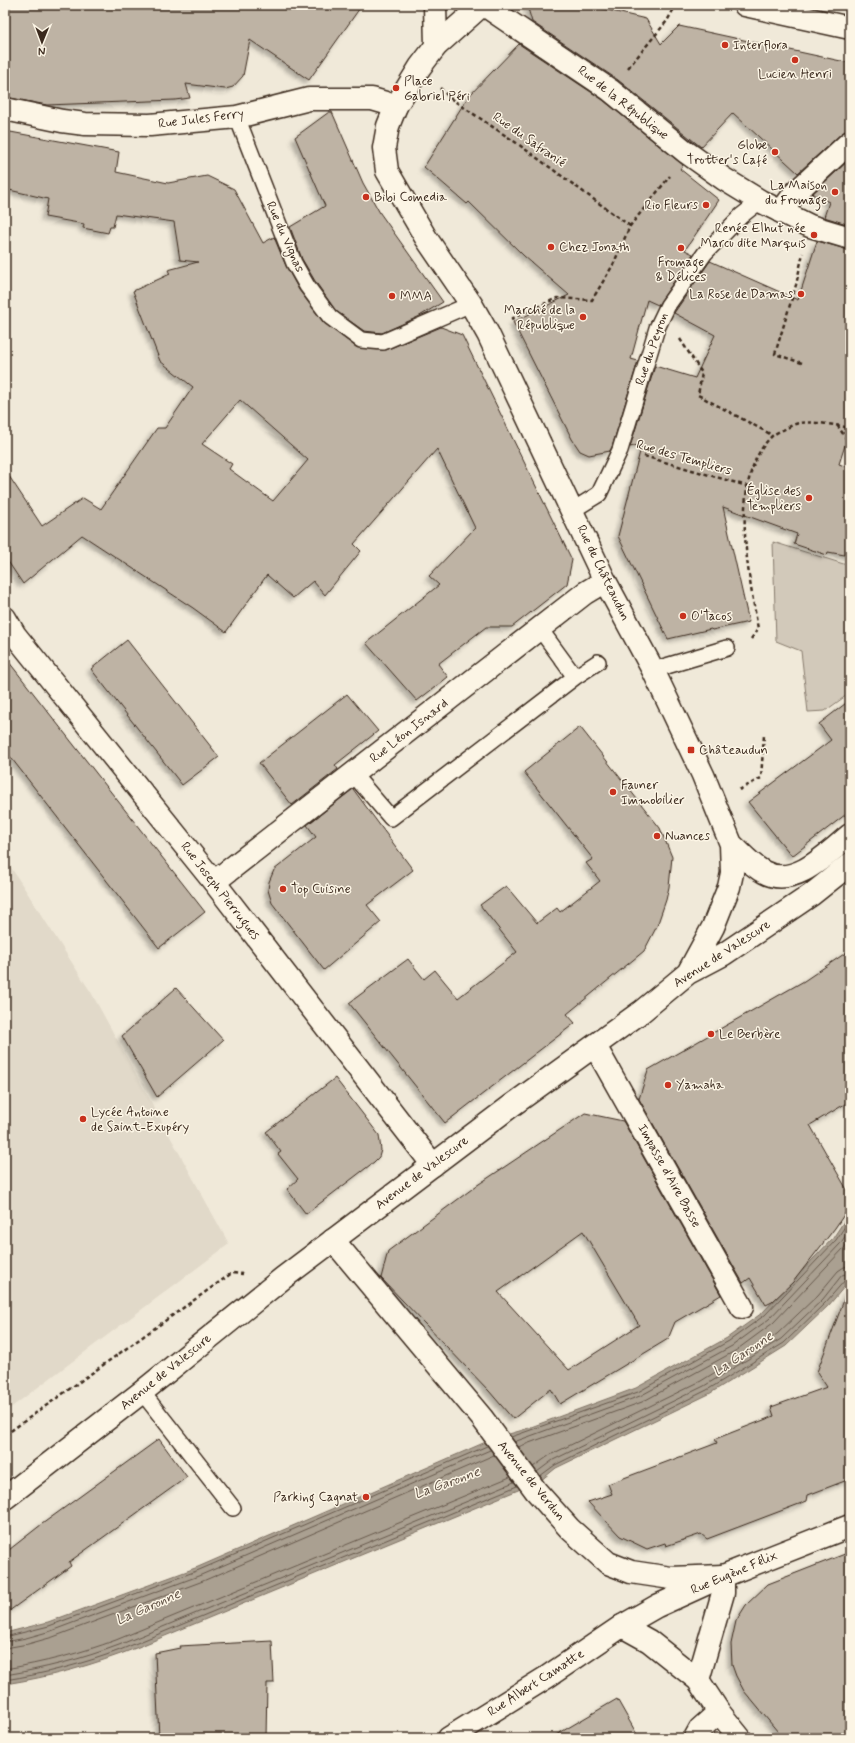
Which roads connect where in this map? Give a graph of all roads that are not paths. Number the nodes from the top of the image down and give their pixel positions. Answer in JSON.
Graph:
{"nodes":[{"id":1,"x":435,"y":5,"type":"edge"},
{"id":2,"x":483,"y":5,"type":"edge"},
{"id":3,"x":745,"y":5,"type":"edge"},
{"id":4,"x":850,"y":28,"type":"edge"},
{"id":5,"x":436,"y":46,"type":"junction"},
{"id":6,"x":396,"y":106,"type":"junction"},
{"id":7,"x":5,"y":109,"type":"edge"},
{"id":8,"x":237,"y":117,"type":"junction"},
{"id":9,"x":850,"y":142,"type":"edge"},
{"id":10,"x":760,"y":201,"type":"junction"},
{"id":11,"x":781,"y":212,"type":"junction"},
{"id":12,"x":850,"y":238,"type":"edge"},
{"id":13,"x":471,"y":304,"type":"junction"},
{"id":14,"x":573,"y":510,"type":"junction"},
{"id":15,"x":605,"y":581,"type":"junction"},
{"id":16,"x":5,"y":618,"type":"edge"},
{"id":17,"x":540,"y":629,"type":"junction"},
{"id":18,"x":727,"y":648,"type":"road end"},
{"id":19,"x":598,"y":662,"type":"dead end"},
{"id":20,"x":652,"y":670,"type":"junction"},
{"id":21,"x":576,"y":677,"type":"junction"},
{"id":22,"x":353,"y":774,"type":"junction"},
{"id":23,"x":850,"y":835,"type":"edge"},
{"id":24,"x":731,"y":844,"type":"junction"},
{"id":25,"x":850,"y":864,"type":"edge"},
{"id":26,"x":214,"y":882,"type":"junction"},
{"id":27,"x":688,"y":973,"type":"junction"},
{"id":28,"x":595,"y":1046,"type":"junction"},
{"id":29,"x":433,"y":1165,"type":"junction"},
{"id":30,"x":333,"y":1240,"type":"junction"},
{"id":31,"x":742,"y":1307,"type":"dead end"},
{"id":32,"x":142,"y":1392,"type":"junction"},
{"id":33,"x":5,"y":1498,"type":"edge"},
{"id":34,"x":233,"y":1508,"type":"dead end"},
{"id":35,"x":850,"y":1526,"type":"edge"},
{"id":36,"x":723,"y":1576,"type":"junction"},
{"id":37,"x":622,"y":1626,"type":"junction"},
{"id":38,"x":698,"y":1680,"type":"junction"},
{"id":39,"x":718,"y":1712,"type":"junction"},
{"id":40,"x":449,"y":1738,"type":"edge"},
{"id":41,"x":695,"y":1738,"type":"edge"},
{"id":42,"x":740,"y":1738,"type":"edge"}],
"edges":[{"from":1,"to":5,"type":"street"},
{"from":2,"to":5,"type":"street"},
{"from":2,"to":10,"type":"street","name":"Rue de la République"},
{"from":3,"to":4,"type":"street"},
{"from":5,"to":6,"type":"street"},
{"from":6,"to":8,"type":"street","name":"Rue Jules Ferry"},
{"from":6,"to":13,"type":"street","name":"Rue de Châteaudun"},
{"from":7,"to":8,"type":"street","name":"Rue Jules Ferry"},
{"from":8,"to":13,"type":"lane","name":"Rue du Vignas"},
{"from":9,"to":11,"type":"street"},
{"from":10,"to":11,"type":"street","name":"Rue de la République"},
{"from":10,"to":14,"type":"lane","name":"Rue du Peyron"},
{"from":11,"to":12,"type":"street","name":"Rue de la République"},
{"from":13,"to":14,"type":"street","name":"Rue de Châteaudun"},
{"from":14,"to":15,"type":"street","name":"Rue de Châteaudun"},
{"from":15,"to":17,"type":"street","name":"Rue Léon Isnard"},
{"from":15,"to":20,"type":"street","name":"Rue de Châteaudun"},
{"from":16,"to":26,"type":"street","name":"Rue Joseph Pierrugues"},
{"from":17,"to":21,"type":"lane"},
{"from":17,"to":22,"type":"street","name":"Rue Léon Isnard"},
{"from":18,"to":20,"type":"lane"},
{"from":19,"to":21,"type":"lane"},
{"from":20,"to":24,"type":"street","name":"Rue de Châteaudun"},
{"from":21,"to":22,"type":"lane"},
{"from":22,"to":26,"type":"street","name":"Rue Léon Isnard"},
{"from":23,"to":24,"type":"street","name":"Rue de Châteaudun"},
{"from":24,"to":27,"type":"street","name":"Rue de Châteaudun"},
{"from":25,"to":27,"type":"street","name":"Avenue de Valescure"},
{"from":26,"to":29,"type":"street","name":"Rue Joseph Pierrugues"},
{"from":27,"to":28,"type":"street","name":"Avenue de Valescure"},
{"from":28,"to":29,"type":"street","name":"Avenue de Valescure"},
{"from":28,"to":31,"type":"street","name":"Impasse d'Aire Basse"},
{"from":29,"to":30,"type":"street","name":"Avenue de Valescure"},
{"from":30,"to":32,"type":"street","name":"Avenue de Valescure"},
{"from":30,"to":36,"type":"street","name":"Avenue de Verdun"},
{"from":32,"to":33,"type":"street","name":"Avenue de Valescure"},
{"from":32,"to":34,"type":"lane"},
{"from":35,"to":36,"type":"street","name":"Rue Eugène Félix"},
{"from":36,"to":37,"type":"street","name":"Rue Eugène Félix"},
{"from":36,"to":38,"type":"street"},
{"from":37,"to":38,"type":"street"},
{"from":37,"to":40,"type":"street","name":"Rue Albert Camatte"},
{"from":38,"to":39,"type":"street"},
{"from":39,"to":41,"type":"street"},
{"from":39,"to":42,"type":"street"}]}
